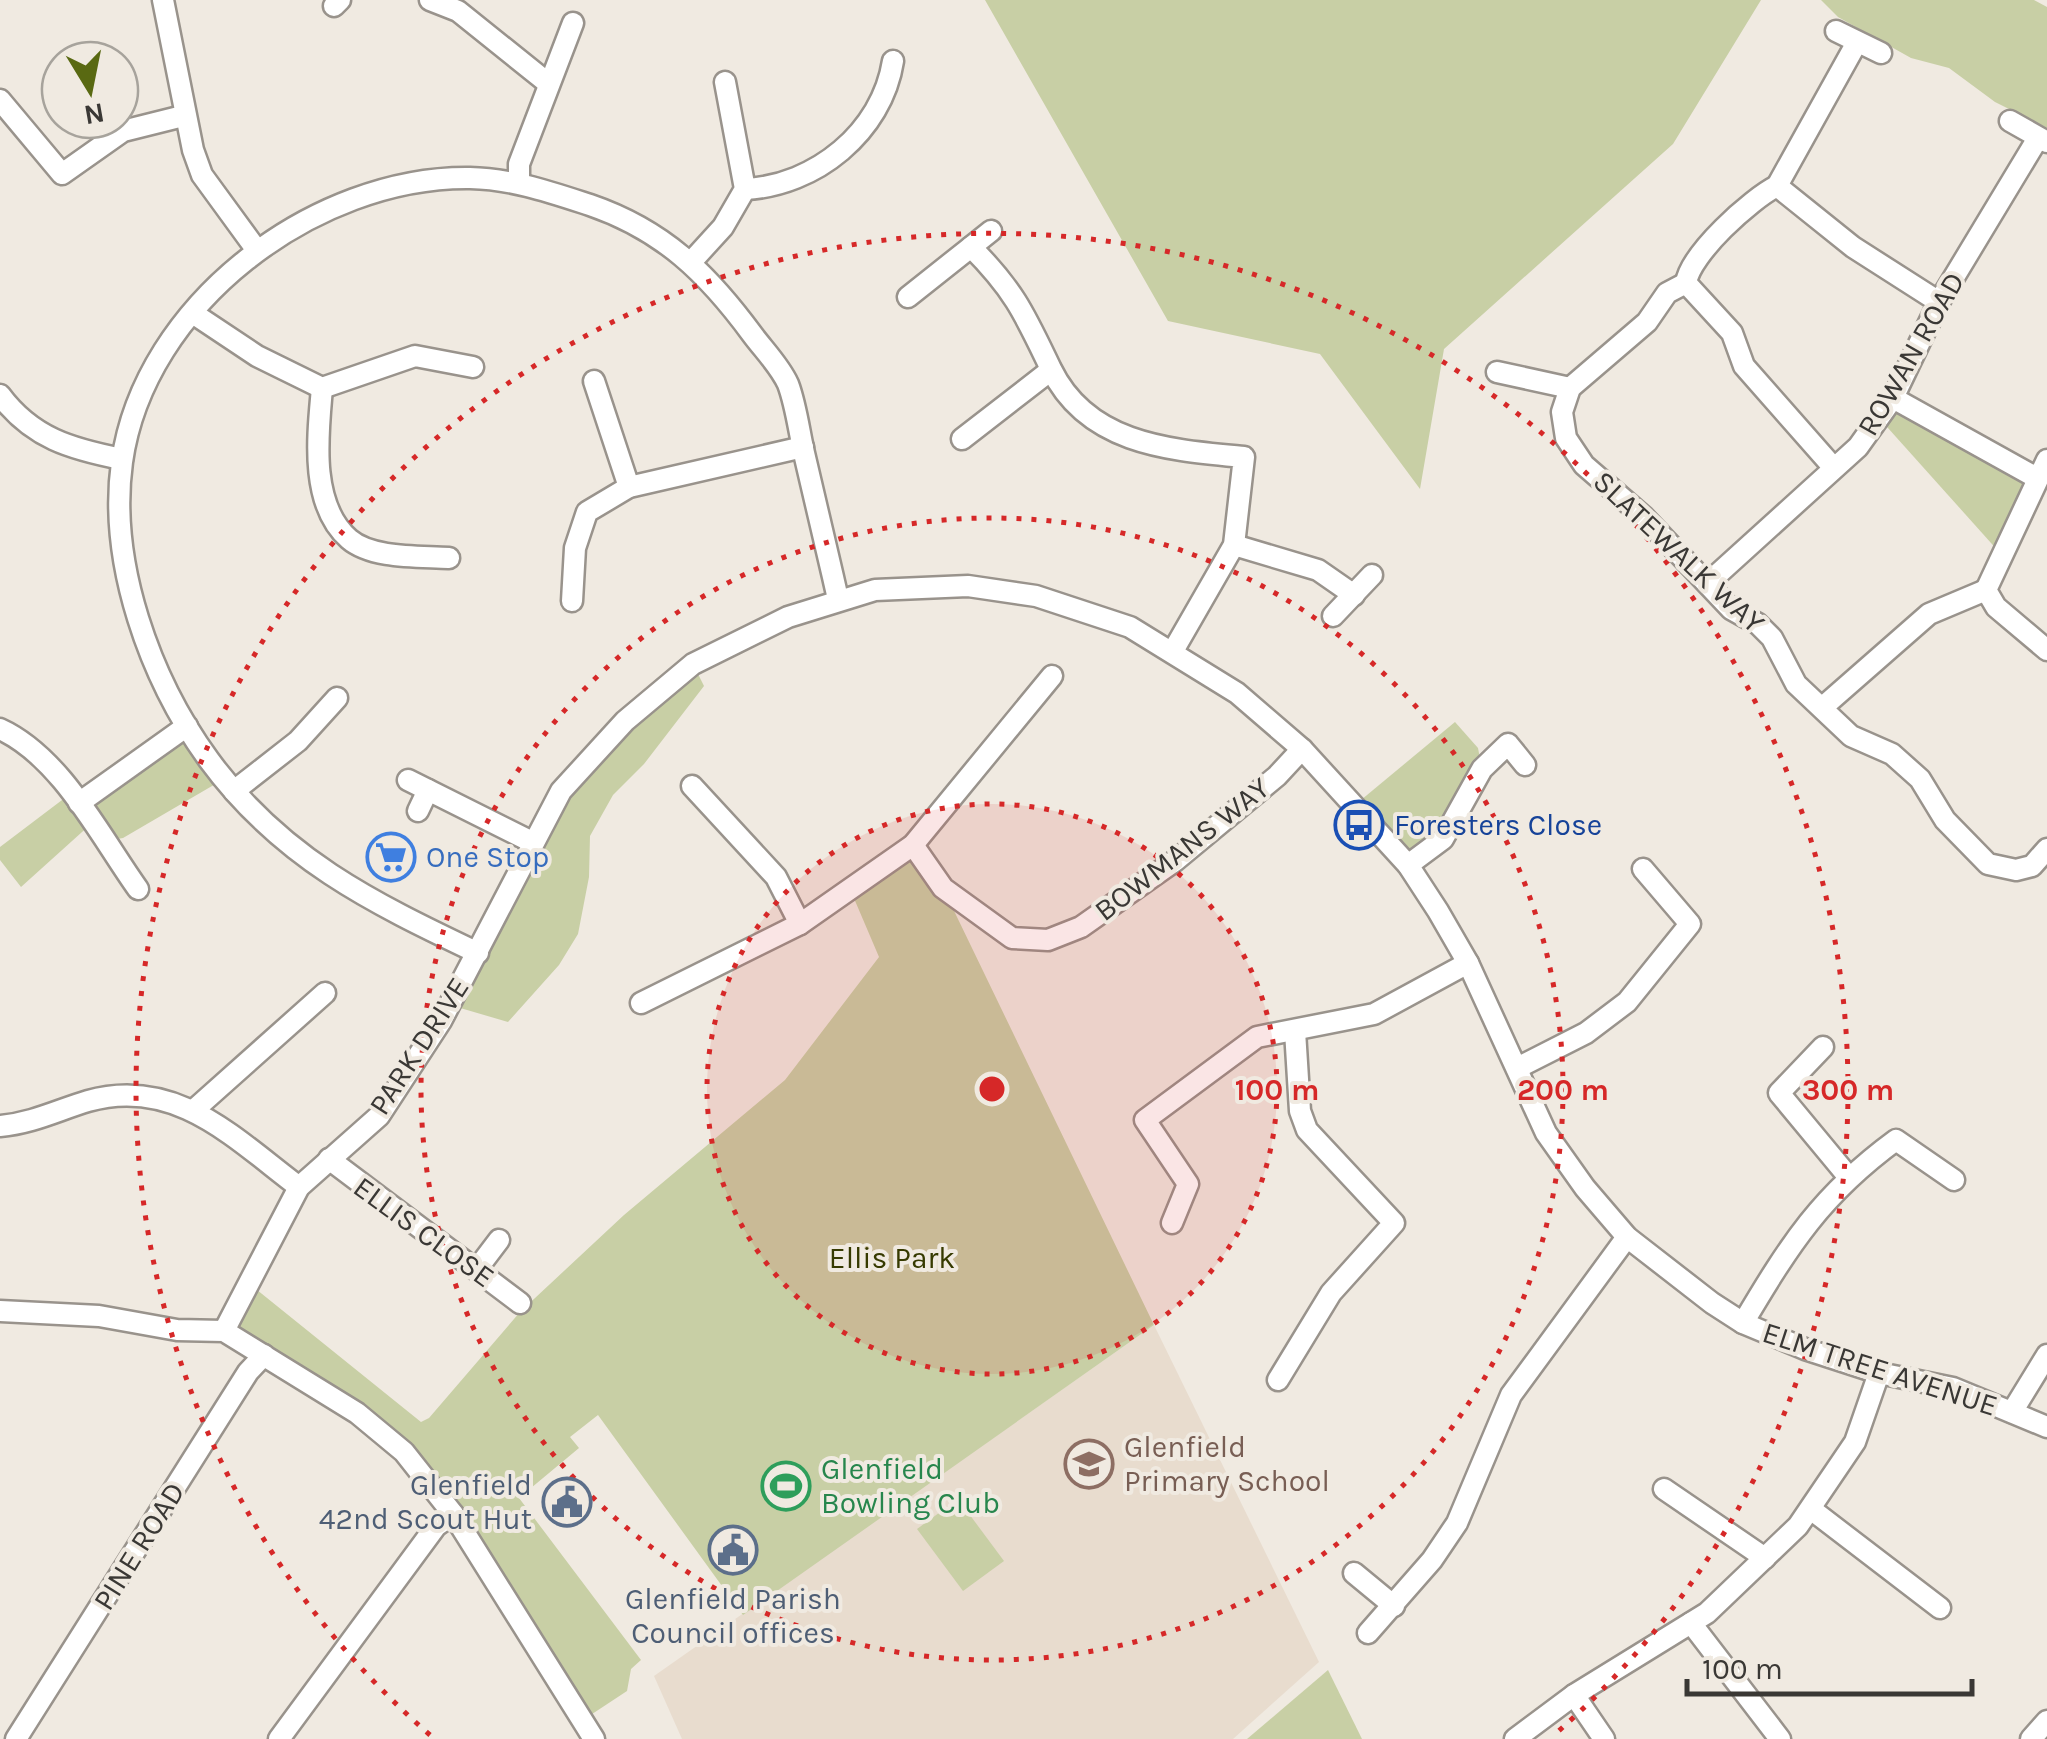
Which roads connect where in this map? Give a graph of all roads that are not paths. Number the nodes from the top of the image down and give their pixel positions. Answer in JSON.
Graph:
{"nodes":[{"id":1,"x":163,"y":0,"type":"edge"},
{"id":2,"x":430,"y":0,"type":"edge"},
{"id":3,"x":573,"y":23,"type":"dead end"},
{"id":4,"x":1836,"y":31,"type":"dead end"},
{"id":5,"x":1856,"y":44,"type":"junction"},
{"id":6,"x":1881,"y":53,"type":"dead end"},
{"id":7,"x":893,"y":61,"type":"dead end"},
{"id":8,"x":725,"y":82,"type":"dead end"},
{"id":9,"x":549,"y":84,"type":"junction"},
{"id":10,"x":0,"y":100,"type":"edge"},
{"id":11,"x":182,"y":116,"type":"junction"},
{"id":12,"x":2010,"y":121,"type":"dead end"},
{"id":13,"x":2042,"y":140,"type":"edge"},
{"id":14,"x":519,"y":182,"type":"junction"},
{"id":15,"x":1778,"y":186,"type":"junction"},
{"id":16,"x":745,"y":189,"type":"junction"},
{"id":17,"x":991,"y":231,"type":"dead end"},
{"id":18,"x":971,"y":247,"type":"junction"},
{"id":19,"x":256,"y":249,"type":"junction"},
{"id":20,"x":692,"y":261,"type":"junction"},
{"id":21,"x":1686,"y":283,"type":"junction"},
{"id":22,"x":908,"y":297,"type":"dead end"},
{"id":23,"x":1939,"y":302,"type":"junction"},
{"id":24,"x":194,"y":314,"type":"junction"},
{"id":25,"x":473,"y":367,"type":"dead end"},
{"id":26,"x":1051,"y":370,"type":"junction"},
{"id":27,"x":1496,"y":372,"type":"dead end"},
{"id":28,"x":594,"y":381,"type":"dead end"},
{"id":29,"x":322,"y":388,"type":"junction"},
{"id":30,"x":1570,"y":388,"type":"junction"},
{"id":31,"x":0,"y":395,"type":"edge"},
{"id":32,"x":1893,"y":398,"type":"junction"},
{"id":33,"x":962,"y":440,"type":"dead end"},
{"id":34,"x":802,"y":447,"type":"junction"},
{"id":35,"x":122,"y":459,"type":"junction"},
{"id":36,"x":1833,"y":467,"type":"junction"},
{"id":37,"x":2042,"y":469,"type":"edge"},
{"id":38,"x":629,"y":487,"type":"junction"},
{"id":39,"x":1234,"y":545,"type":"junction"},
{"id":40,"x":449,"y":558,"type":"dead end"},
{"id":41,"x":1372,"y":575,"type":"dead end"},
{"id":42,"x":1708,"y":582,"type":"junction"},
{"id":43,"x":1986,"y":590,"type":"junction"},
{"id":44,"x":1354,"y":595,"type":"junction"},
{"id":45,"x":838,"y":598,"type":"junction"},
{"id":46,"x":572,"y":601,"type":"dead end"},
{"id":47,"x":1333,"y":616,"type":"dead end"},
{"id":48,"x":2047,"y":650,"type":"edge"},
{"id":49,"x":1173,"y":651,"type":"junction"},
{"id":50,"x":1052,"y":676,"type":"dead end"},
{"id":51,"x":337,"y":698,"type":"dead end"},
{"id":52,"x":1824,"y":706,"type":"junction"},
{"id":53,"x":186,"y":726,"type":"junction"},
{"id":54,"x":0,"y":729,"type":"edge"},
{"id":55,"x":1302,"y":748,"type":"junction"},
{"id":56,"x":1525,"y":765,"type":"dead end"},
{"id":57,"x":408,"y":780,"type":"dead end"},
{"id":58,"x":692,"y":786,"type":"dead end"},
{"id":59,"x":428,"y":790,"type":"junction"},
{"id":60,"x":234,"y":792,"type":"junction"},
{"id":61,"x":79,"y":804,"type":"junction"},
{"id":62,"x":418,"y":811,"type":"dead end"},
{"id":63,"x":532,"y":842,"type":"junction"},
{"id":64,"x":914,"y":845,"type":"junction"},
{"id":65,"x":2047,"y":850,"type":"edge"},
{"id":66,"x":1408,"y":865,"type":"junction"},
{"id":67,"x":1642,"y":870,"type":"dead end"},
{"id":68,"x":138,"y":889,"type":"dead end"},
{"id":69,"x":800,"y":924,"type":"junction"},
{"id":70,"x":478,"y":953,"type":"junction"},
{"id":71,"x":1468,"y":963,"type":"junction"},
{"id":72,"x":325,"y":993,"type":"dead end"},
{"id":73,"x":641,"y":1003,"type":"dead end"},
{"id":74,"x":1295,"y":1031,"type":"junction"},
{"id":75,"x":1823,"y":1047,"type":"dead end"},
{"id":76,"x":1517,"y":1068,"type":"junction"},
{"id":77,"x":195,"y":1109,"type":"junction"},
{"id":78,"x":0,"y":1126,"type":"edge"},
{"id":79,"x":329,"y":1159,"type":"junction"},
{"id":80,"x":1847,"y":1175,"type":"junction"},
{"id":81,"x":1954,"y":1180,"type":"dead end"},
{"id":82,"x":299,"y":1187,"type":"junction"},
{"id":83,"x":1172,"y":1223,"type":"dead end"},
{"id":84,"x":1626,"y":1236,"type":"junction"},
{"id":85,"x":499,"y":1240,"type":"dead end"},
{"id":86,"x":477,"y":1269,"type":"junction"},
{"id":87,"x":520,"y":1303,"type":"dead end"},
{"id":88,"x":0,"y":1311,"type":"edge"},
{"id":89,"x":1743,"y":1323,"type":"junction"},
{"id":90,"x":224,"y":1332,"type":"junction"},
{"id":91,"x":264,"y":1354,"type":"junction"},
{"id":92,"x":2047,"y":1355,"type":"edge"},
{"id":93,"x":1879,"y":1373,"type":"junction"},
{"id":94,"x":1278,"y":1380,"type":"dead end"},
{"id":95,"x":2012,"y":1412,"type":"junction"},
{"id":96,"x":2047,"y":1427,"type":"edge"},
{"id":97,"x":1664,"y":1489,"type":"dead end"},
{"id":98,"x":1812,"y":1510,"type":"junction"},
{"id":99,"x":453,"y":1514,"type":"junction"},
{"id":100,"x":1765,"y":1558,"type":"junction"},
{"id":101,"x":1354,"y":1573,"type":"dead end"},
{"id":102,"x":1394,"y":1606,"type":"junction"},
{"id":103,"x":1940,"y":1608,"type":"dead end"},
{"id":104,"x":1691,"y":1623,"type":"junction"},
{"id":105,"x":1368,"y":1632,"type":"dead end"},
{"id":106,"x":1574,"y":1694,"type":"junction"},
{"id":107,"x":2047,"y":1721,"type":"edge"},
{"id":108,"x":16,"y":1739,"type":"edge"},
{"id":109,"x":279,"y":1739,"type":"edge"},
{"id":110,"x":594,"y":1739,"type":"edge"},
{"id":111,"x":1515,"y":1739,"type":"edge"},
{"id":112,"x":1604,"y":1739,"type":"edge"},
{"id":113,"x":1780,"y":1739,"type":"edge"},
{"id":114,"x":2031,"y":1739,"type":"edge"}],
"edges":[{"from":1,"to":11,"type":"street"},
{"from":2,"to":9,"type":"street"},
{"from":3,"to":9,"type":"street"},
{"from":4,"to":5,"type":"street"},
{"from":5,"to":6,"type":"street"},
{"from":5,"to":15,"type":"street"},
{"from":7,"to":16,"type":"street"},
{"from":8,"to":16,"type":"street"},
{"from":9,"to":14,"type":"street"},
{"from":10,"to":11,"type":"street"},
{"from":11,"to":19,"type":"street"},
{"from":12,"to":13,"type":"street","name":"ROWAN ROAD"},
{"from":13,"to":23,"type":"street","name":"ROWAN ROAD"},
{"from":14,"to":19,"type":"street"},
{"from":14,"to":20,"type":"street"},
{"from":15,"to":21,"type":"street"},
{"from":15,"to":23,"type":"street"},
{"from":16,"to":20,"type":"street"},
{"from":17,"to":18,"type":"street"},
{"from":18,"to":22,"type":"street"},
{"from":18,"to":26,"type":"street"},
{"from":19,"to":24,"type":"street"},
{"from":20,"to":34,"type":"street"},
{"from":21,"to":30,"type":"street"},
{"from":21,"to":36,"type":"street"},
{"from":23,"to":32,"type":"street","name":"ROWAN ROAD"},
{"from":24,"to":29,"type":"street"},
{"from":24,"to":35,"type":"street"},
{"from":25,"to":29,"type":"street"},
{"from":26,"to":33,"type":"street"},
{"from":26,"to":39,"type":"street"},
{"from":27,"to":30,"type":"street"},
{"from":28,"to":38,"type":"street"},
{"from":29,"to":40,"type":"street"},
{"from":30,"to":42,"type":"street","name":"SLATEWALK WAY"},
{"from":31,"to":35,"type":"street"},
{"from":32,"to":36,"type":"street","name":"ROWAN ROAD"},
{"from":32,"to":37,"type":"street"},
{"from":34,"to":38,"type":"street"},
{"from":34,"to":45,"type":"street"},
{"from":35,"to":53,"type":"street"},
{"from":36,"to":42,"type":"street","name":"ROWAN ROAD"},
{"from":37,"to":43,"type":"street"},
{"from":38,"to":46,"type":"street"},
{"from":39,"to":44,"type":"street"},
{"from":39,"to":49,"type":"street"},
{"from":41,"to":44,"type":"street"},
{"from":42,"to":52,"type":"street","name":"SLATEWALK WAY"},
{"from":43,"to":48,"type":"street"},
{"from":43,"to":52,"type":"street"},
{"from":44,"to":47,"type":"street"},
{"from":45,"to":49,"type":"street","name":"ELM TREE AVENUE"},
{"from":45,"to":63,"type":"street","name":"ELM TREE AVENUE"},
{"from":49,"to":55,"type":"street","name":"ELM TREE AVENUE"},
{"from":50,"to":64,"type":"street"},
{"from":51,"to":60,"type":"street"},
{"from":52,"to":65,"type":"street","name":"SLATEWALK WAY"},
{"from":53,"to":60,"type":"street"},
{"from":53,"to":61,"type":"street"},
{"from":54,"to":61,"type":"street"},
{"from":55,"to":64,"type":"street","name":"BOWMANS WAY"},
{"from":55,"to":66,"type":"street","name":"ELM TREE AVENUE"},
{"from":56,"to":66,"type":"street"},
{"from":57,"to":59,"type":"street"},
{"from":58,"to":69,"type":"street"},
{"from":59,"to":62,"type":"street"},
{"from":59,"to":63,"type":"street"},
{"from":60,"to":70,"type":"street"},
{"from":61,"to":68,"type":"street"},
{"from":63,"to":70,"type":"street","name":"ELM TREE AVENUE"},
{"from":64,"to":69,"type":"street"},
{"from":66,"to":71,"type":"street","name":"ELM TREE AVENUE"},
{"from":67,"to":76,"type":"street"},
{"from":69,"to":73,"type":"street"},
{"from":70,"to":79,"type":"street","name":"PARK DRIVE"},
{"from":71,"to":74,"type":"street"},
{"from":71,"to":76,"type":"street","name":"ELM TREE AVENUE"},
{"from":72,"to":77,"type":"street"},
{"from":74,"to":83,"type":"street"},
{"from":74,"to":94,"type":"street"},
{"from":75,"to":80,"type":"street"},
{"from":76,"to":84,"type":"street","name":"ELM TREE AVENUE"},
{"from":77,"to":78,"type":"street"},
{"from":77,"to":82,"type":"street"},
{"from":79,"to":82,"type":"street","name":"PARK DRIVE"},
{"from":79,"to":86,"type":"street","name":"ELLIS CLOSE"},
{"from":80,"to":81,"type":"street"},
{"from":80,"to":89,"type":"street"},
{"from":82,"to":90,"type":"street","name":"PARK DRIVE"},
{"from":84,"to":89,"type":"street","name":"ELM TREE AVENUE"},
{"from":84,"to":102,"type":"street"},
{"from":85,"to":86,"type":"street"},
{"from":86,"to":87,"type":"street","name":"ELLIS CLOSE"},
{"from":88,"to":90,"type":"street"},
{"from":89,"to":93,"type":"street","name":"ELM TREE AVENUE"},
{"from":90,"to":91,"type":"street"},
{"from":91,"to":99,"type":"street"},
{"from":91,"to":108,"type":"street","name":"PINE ROAD"},
{"from":92,"to":95,"type":"street"},
{"from":93,"to":95,"type":"street","name":"ELM TREE AVENUE"},
{"from":93,"to":98,"type":"street"},
{"from":95,"to":96,"type":"street","name":"ELM TREE AVENUE"},
{"from":97,"to":100,"type":"street"},
{"from":98,"to":100,"type":"street"},
{"from":98,"to":103,"type":"street"},
{"from":99,"to":109,"type":"street"},
{"from":99,"to":110,"type":"street"},
{"from":100,"to":104,"type":"street"},
{"from":101,"to":102,"type":"street"},
{"from":102,"to":105,"type":"street"},
{"from":104,"to":106,"type":"street"},
{"from":104,"to":113,"type":"street"},
{"from":106,"to":111,"type":"street"},
{"from":106,"to":112,"type":"street"},
{"from":107,"to":114,"type":"street"}]}
